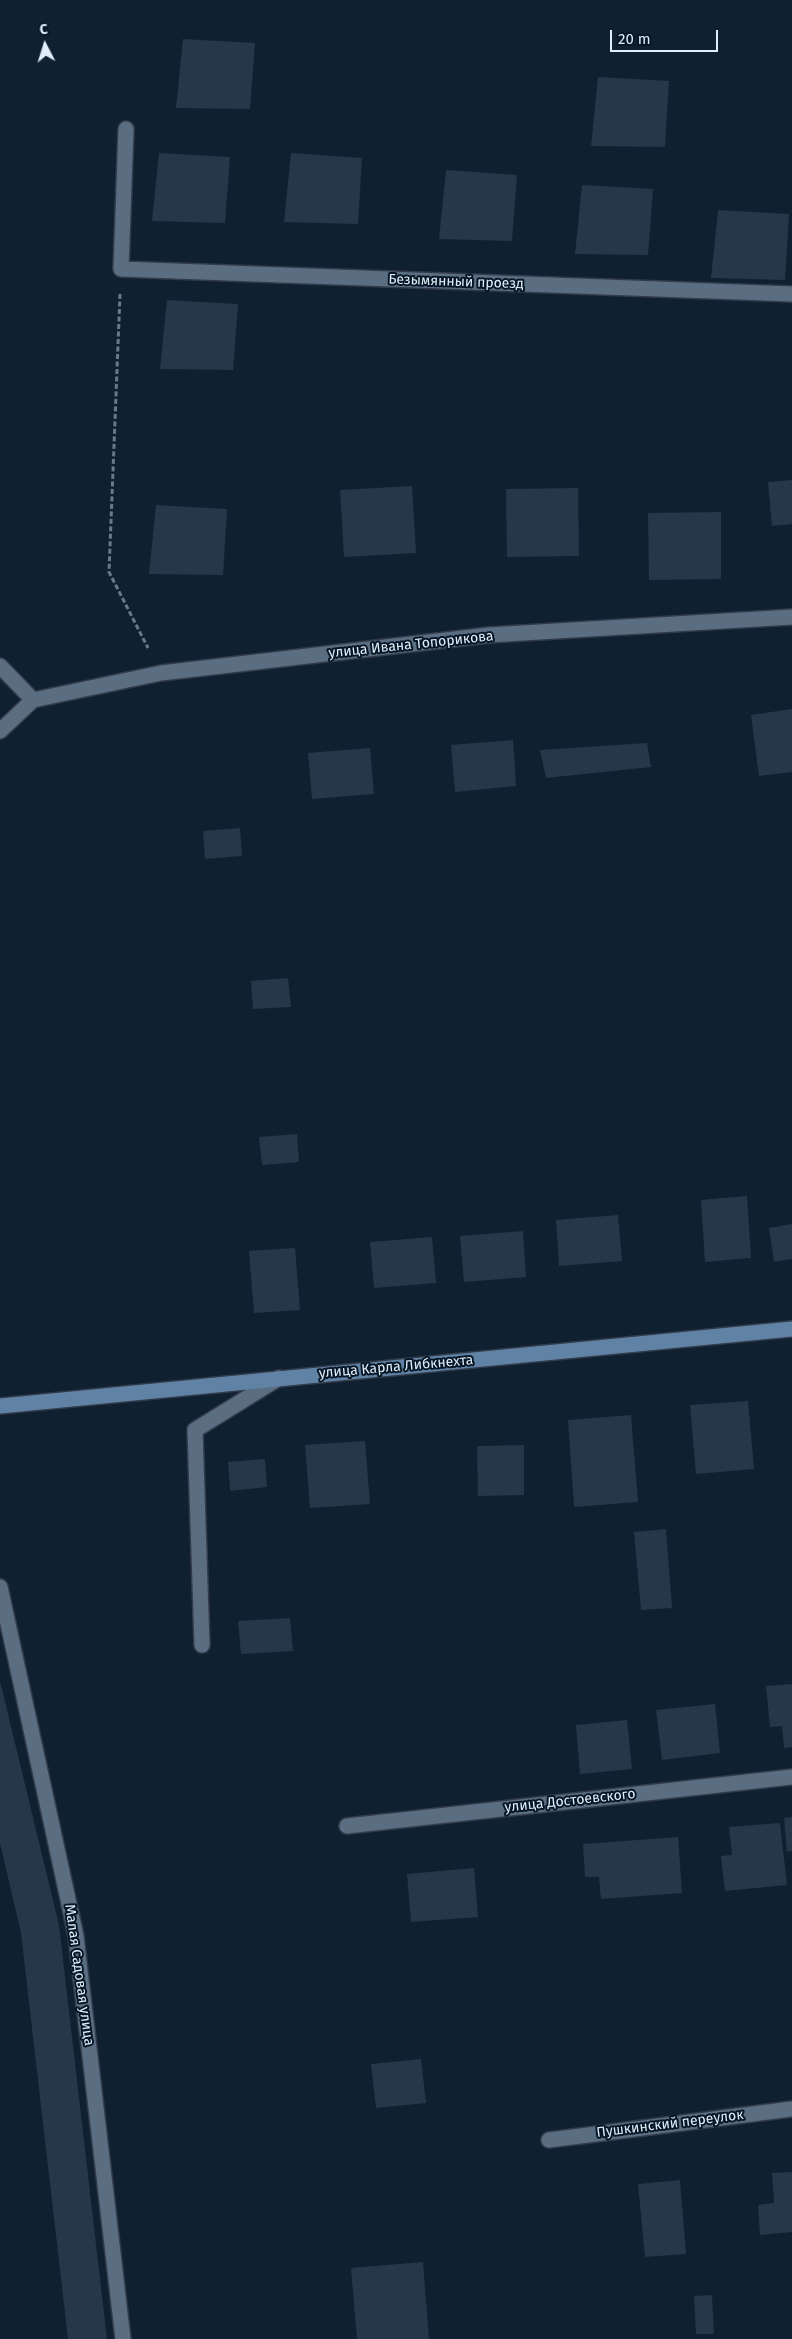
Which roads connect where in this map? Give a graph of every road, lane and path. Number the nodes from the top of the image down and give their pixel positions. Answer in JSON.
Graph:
{"nodes":[{"id":1,"x":126,"y":129,"type":"dead end"},
{"id":2,"x":121,"y":270,"type":"junction"},
{"id":3,"x":792,"y":294,"type":"edge"},
{"id":4,"x":792,"y":616,"type":"edge"},
{"id":5,"x":0,"y":666,"type":"edge"},
{"id":6,"x":161,"y":673,"type":"junction"},
{"id":7,"x":33,"y":700,"type":"junction"},
{"id":8,"x":0,"y":731,"type":"edge"},
{"id":9,"x":792,"y":1329,"type":"edge"},
{"id":10,"x":279,"y":1378,"type":"junction"},
{"id":11,"x":0,"y":1406,"type":"edge"},
{"id":12,"x":0,"y":1587,"type":"edge"},
{"id":13,"x":202,"y":1645,"type":"dead end"},
{"id":14,"x":792,"y":1776,"type":"edge"},
{"id":15,"x":347,"y":1826,"type":"dead end"},
{"id":16,"x":792,"y":2109,"type":"edge"},
{"id":17,"x":549,"y":2140,"type":"dead end"},
{"id":18,"x":123,"y":2339,"type":"edge"}],
"edges":[{"from":1,"to":2,"type":"street"},
{"from":2,"to":3,"type":"street","name":"Безымянный проезд"},
{"from":2,"to":6,"type":"path"},
{"from":4,"to":6,"type":"street","name":"улица Ивана Топорикова"},
{"from":5,"to":7,"type":"street"},
{"from":6,"to":7,"type":"street","name":"улица Ивана Топорикова"},
{"from":7,"to":8,"type":"street"},
{"from":9,"to":10,"type":"street","name":"улица Карла Либкнехта"},
{"from":10,"to":11,"type":"street","name":"улица Карла Либкнехта"},
{"from":10,"to":13,"type":"street"},
{"from":12,"to":18,"type":"street","name":"Малая Садовая улица"},
{"from":14,"to":15,"type":"street","name":"улица Достоевского"},
{"from":16,"to":17,"type":"street","name":"Пушкинский переулок"}]}
